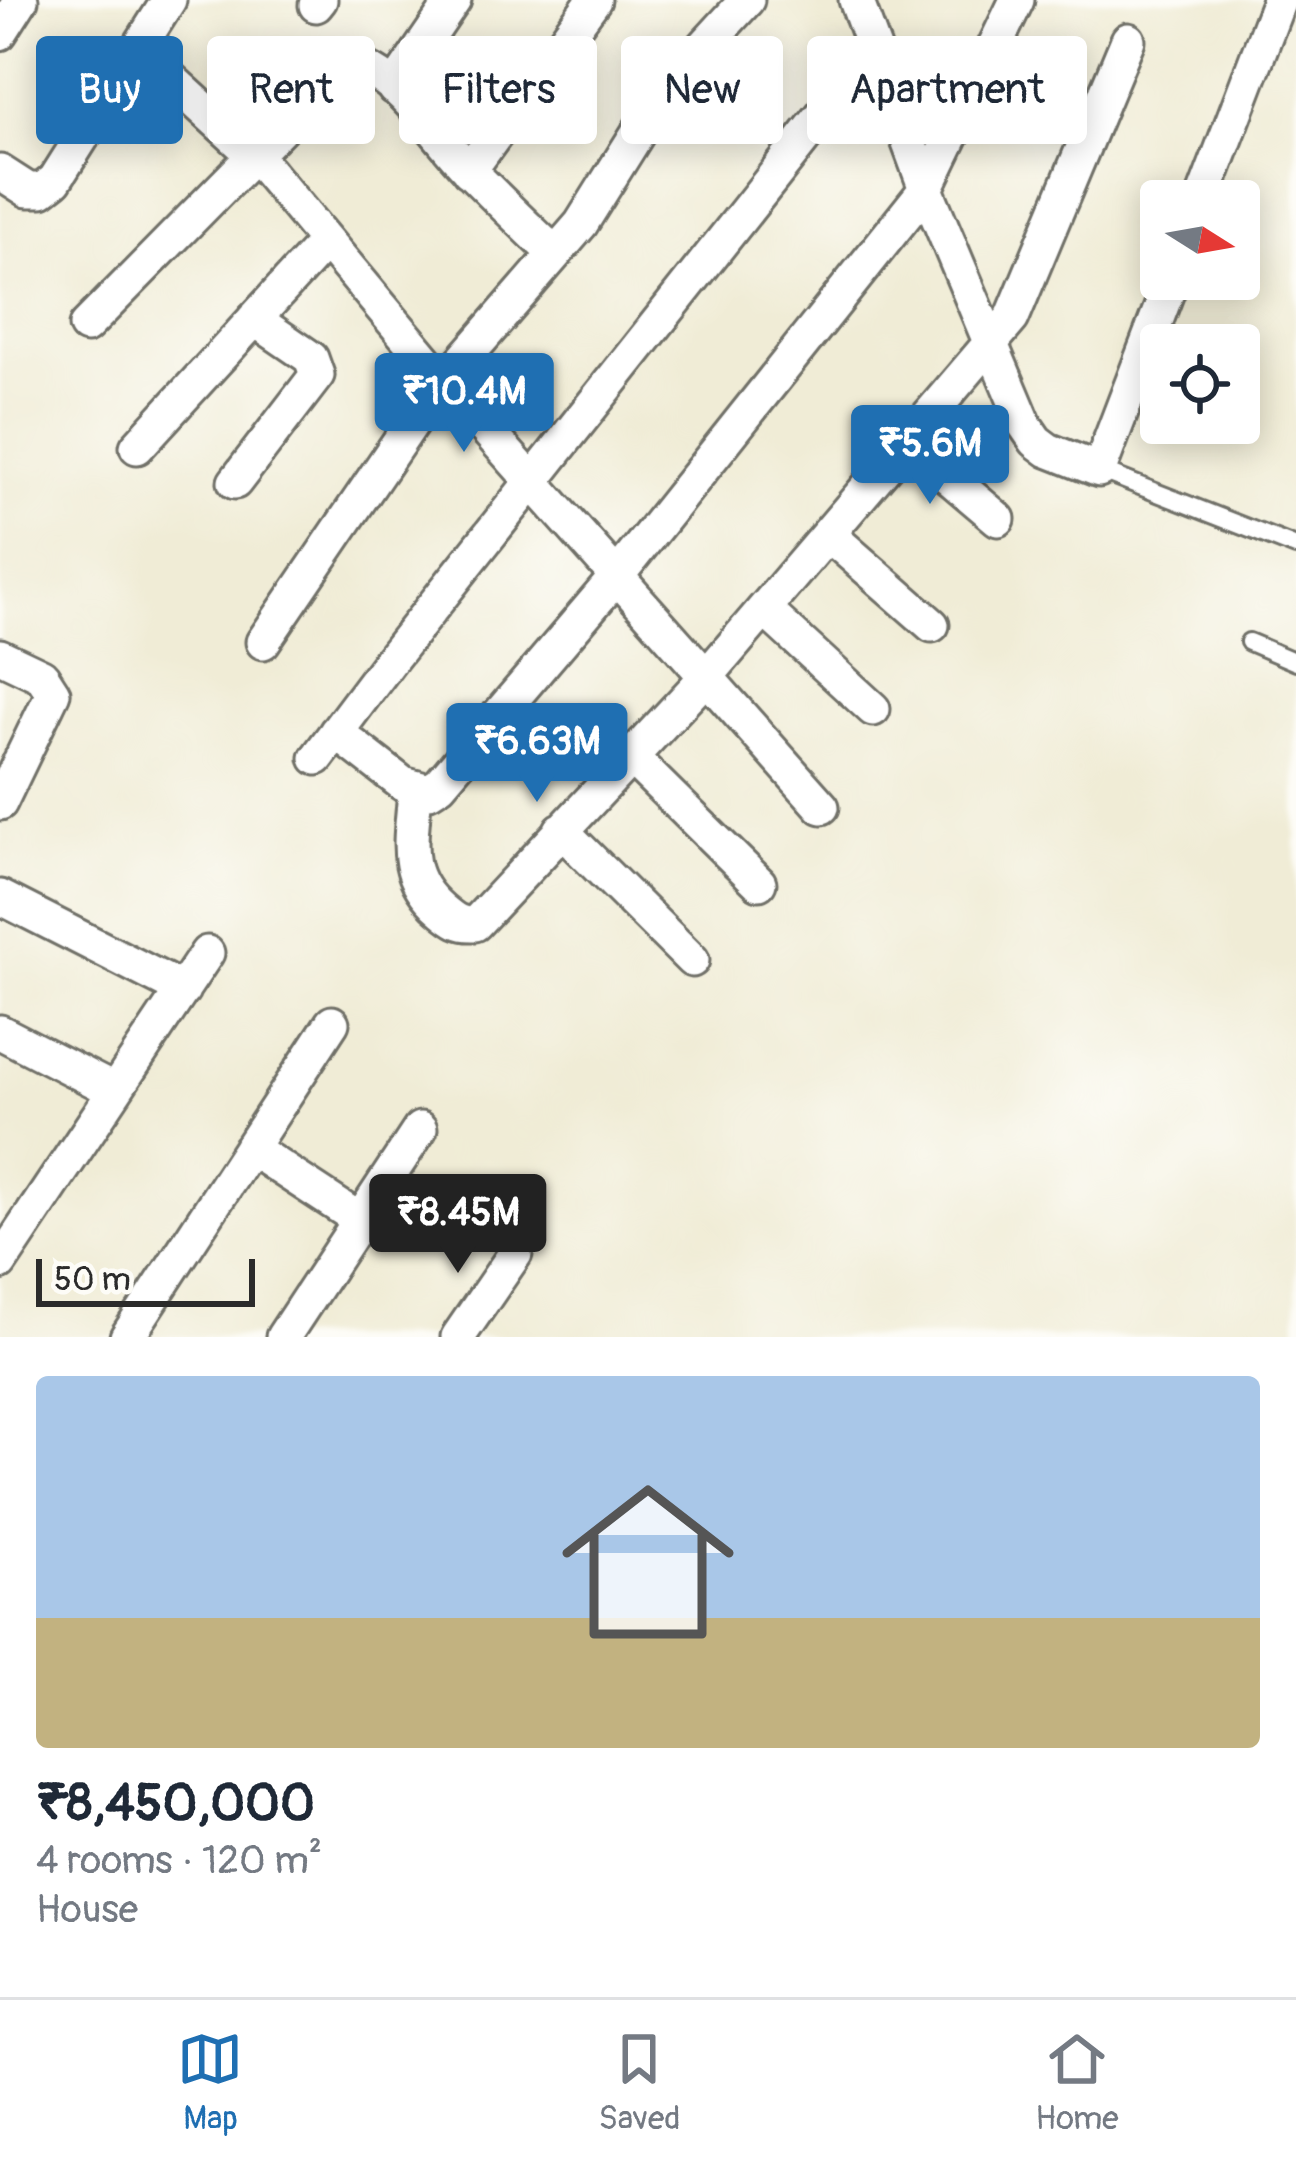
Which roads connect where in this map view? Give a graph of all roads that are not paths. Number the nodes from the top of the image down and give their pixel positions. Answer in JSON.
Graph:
{"nodes":[{"id":1,"x":21,"y":0,"type":"edge"},
{"id":2,"x":169,"y":0,"type":"edge"},
{"id":3,"x":454,"y":0,"type":"edge"},
{"id":4,"x":594,"y":0,"type":"edge"},
{"id":5,"x":747,"y":0,"type":"edge"},
{"id":6,"x":856,"y":0,"type":"edge"},
{"id":7,"x":1017,"y":0,"type":"edge"},
{"id":8,"x":1279,"y":0,"type":"edge"},
{"id":9,"x":0,"y":32,"type":"edge"},
{"id":10,"x":147,"y":36,"type":"edge"},
{"id":11,"x":868,"y":36,"type":"edge"},
{"id":12,"x":1128,"y":40,"type":"dead end"},
{"id":13,"x":394,"y":88,"type":"junction"},
{"id":14,"x":183,"y":90,"type":"edge"},
{"id":15,"x":807,"y":135,"type":"edge"},
{"id":16,"x":78,"y":144,"type":"edge"},
{"id":17,"x":909,"y":144,"type":"edge"},
{"id":18,"x":256,"y":157,"type":"junction"},
{"id":19,"x":469,"y":170,"type":"junction"},
{"id":20,"x":0,"y":172,"type":"edge"},
{"id":21,"x":1210,"y":180,"type":"edge"},
{"id":22,"x":926,"y":189,"type":"junction"},
{"id":23,"x":326,"y":241,"type":"junction"},
{"id":24,"x":555,"y":254,"type":"junction"},
{"id":25,"x":1164,"y":300,"type":"edge"},
{"id":26,"x":254,"y":319,"type":"junction"},
{"id":27,"x":86,"y":326,"type":"dead end"},
{"id":28,"x":991,"y":342,"type":"junction"},
{"id":29,"x":444,"y":382,"type":"junction"},
{"id":30,"x":906,"y":441,"type":"junction"},
{"id":31,"x":136,"y":447,"type":"dead end"},
{"id":32,"x":1099,"y":470,"type":"junction"},
{"id":33,"x":535,"y":481,"type":"junction"},
{"id":34,"x":235,"y":482,"type":"dead end"},
{"id":35,"x":998,"y":519,"type":"dead end"},
{"id":36,"x":828,"y":534,"type":"junction"},
{"id":37,"x":1296,"y":547,"type":"edge"},
{"id":38,"x":617,"y":576,"type":"junction"},
{"id":39,"x":764,"y":609,"type":"junction"},
{"id":40,"x":932,"y":626,"type":"dead end"},
{"id":41,"x":262,"y":641,"type":"dead end"},
{"id":42,"x":1249,"y":642,"type":"dead end"},
{"id":43,"x":0,"y":656,"type":"edge"},
{"id":44,"x":1296,"y":662,"type":"edge"},
{"id":45,"x":706,"y":677,"type":"junction"},
{"id":46,"x":873,"y":709,"type":"dead end"},
{"id":47,"x":631,"y":758,"type":"junction"},
{"id":48,"x":415,"y":790,"type":"junction"},
{"id":49,"x":0,"y":803,"type":"edge"},
{"id":50,"x":822,"y":808,"type":"dead end"},
{"id":51,"x":561,"y":830,"type":"junction"},
{"id":52,"x":759,"y":883,"type":"dead end"},
{"id":53,"x":0,"y":897,"type":"edge"},
{"id":54,"x":208,"y":953,"type":"dead end"},
{"id":55,"x":692,"y":960,"type":"dead end"},
{"id":56,"x":183,"y":990,"type":"junction"},
{"id":57,"x":332,"y":1023,"type":"dead end"},
{"id":58,"x":0,"y":1032,"type":"edge"},
{"id":59,"x":115,"y":1091,"type":"junction"},
{"id":60,"x":420,"y":1129,"type":"dead end"},
{"id":61,"x":250,"y":1148,"type":"junction"},
{"id":62,"x":360,"y":1220,"type":"junction"},
{"id":63,"x":515,"y":1254,"type":"dead end"},
{"id":64,"x":0,"y":1263,"type":"edge"},
{"id":65,"x":127,"y":1337,"type":"edge"},
{"id":66,"x":283,"y":1337,"type":"edge"},
{"id":67,"x":458,"y":1337,"type":"edge"}],
"edges":[{"from":1,"to":9,"type":"street"},
{"from":2,"to":10,"type":"street"},
{"from":3,"to":13,"type":"street"},
{"from":4,"to":19,"type":"street"},
{"from":5,"to":24,"type":"street"},
{"from":6,"to":11,"type":"street"},
{"from":7,"to":22,"type":"street"},
{"from":8,"to":21,"type":"street"},
{"from":12,"to":28,"type":"street"},
{"from":13,"to":18,"type":"street"},
{"from":13,"to":19,"type":"street"},
{"from":14,"to":18,"type":"street"},
{"from":15,"to":33,"type":"street"},
{"from":16,"to":20,"type":"street"},
{"from":17,"to":22,"type":"street"},
{"from":18,"to":23,"type":"street"},
{"from":18,"to":27,"type":"street"},
{"from":19,"to":24,"type":"street"},
{"from":22,"to":28,"type":"street"},
{"from":22,"to":38,"type":"street"},
{"from":23,"to":26,"type":"street"},
{"from":23,"to":29,"type":"street"},
{"from":24,"to":29,"type":"street"},
{"from":25,"to":32,"type":"street"},
{"from":26,"to":31,"type":"street"},
{"from":26,"to":34,"type":"street"},
{"from":28,"to":30,"type":"street"},
{"from":28,"to":32,"type":"street"},
{"from":29,"to":33,"type":"street"},
{"from":29,"to":41,"type":"street"},
{"from":30,"to":35,"type":"street"},
{"from":30,"to":36,"type":"street"},
{"from":32,"to":37,"type":"lane"},
{"from":33,"to":38,"type":"street"},
{"from":33,"to":48,"type":"street"},
{"from":36,"to":39,"type":"street"},
{"from":36,"to":40,"type":"street"},
{"from":38,"to":45,"type":"street"},
{"from":38,"to":48,"type":"street"},
{"from":39,"to":45,"type":"street"},
{"from":39,"to":46,"type":"street"},
{"from":42,"to":44,"type":"lane"},
{"from":43,"to":49,"type":"street"},
{"from":45,"to":47,"type":"street"},
{"from":45,"to":50,"type":"street"},
{"from":47,"to":51,"type":"street"},
{"from":47,"to":52,"type":"street"},
{"from":48,"to":51,"type":"street"},
{"from":51,"to":55,"type":"street"},
{"from":53,"to":56,"type":"street"},
{"from":54,"to":56,"type":"street"},
{"from":56,"to":59,"type":"street"},
{"from":57,"to":61,"type":"street"},
{"from":58,"to":59,"type":"street"},
{"from":59,"to":64,"type":"street"},
{"from":60,"to":62,"type":"street"},
{"from":61,"to":62,"type":"street"},
{"from":61,"to":65,"type":"street"},
{"from":62,"to":66,"type":"street"},
{"from":63,"to":67,"type":"street"}]}
